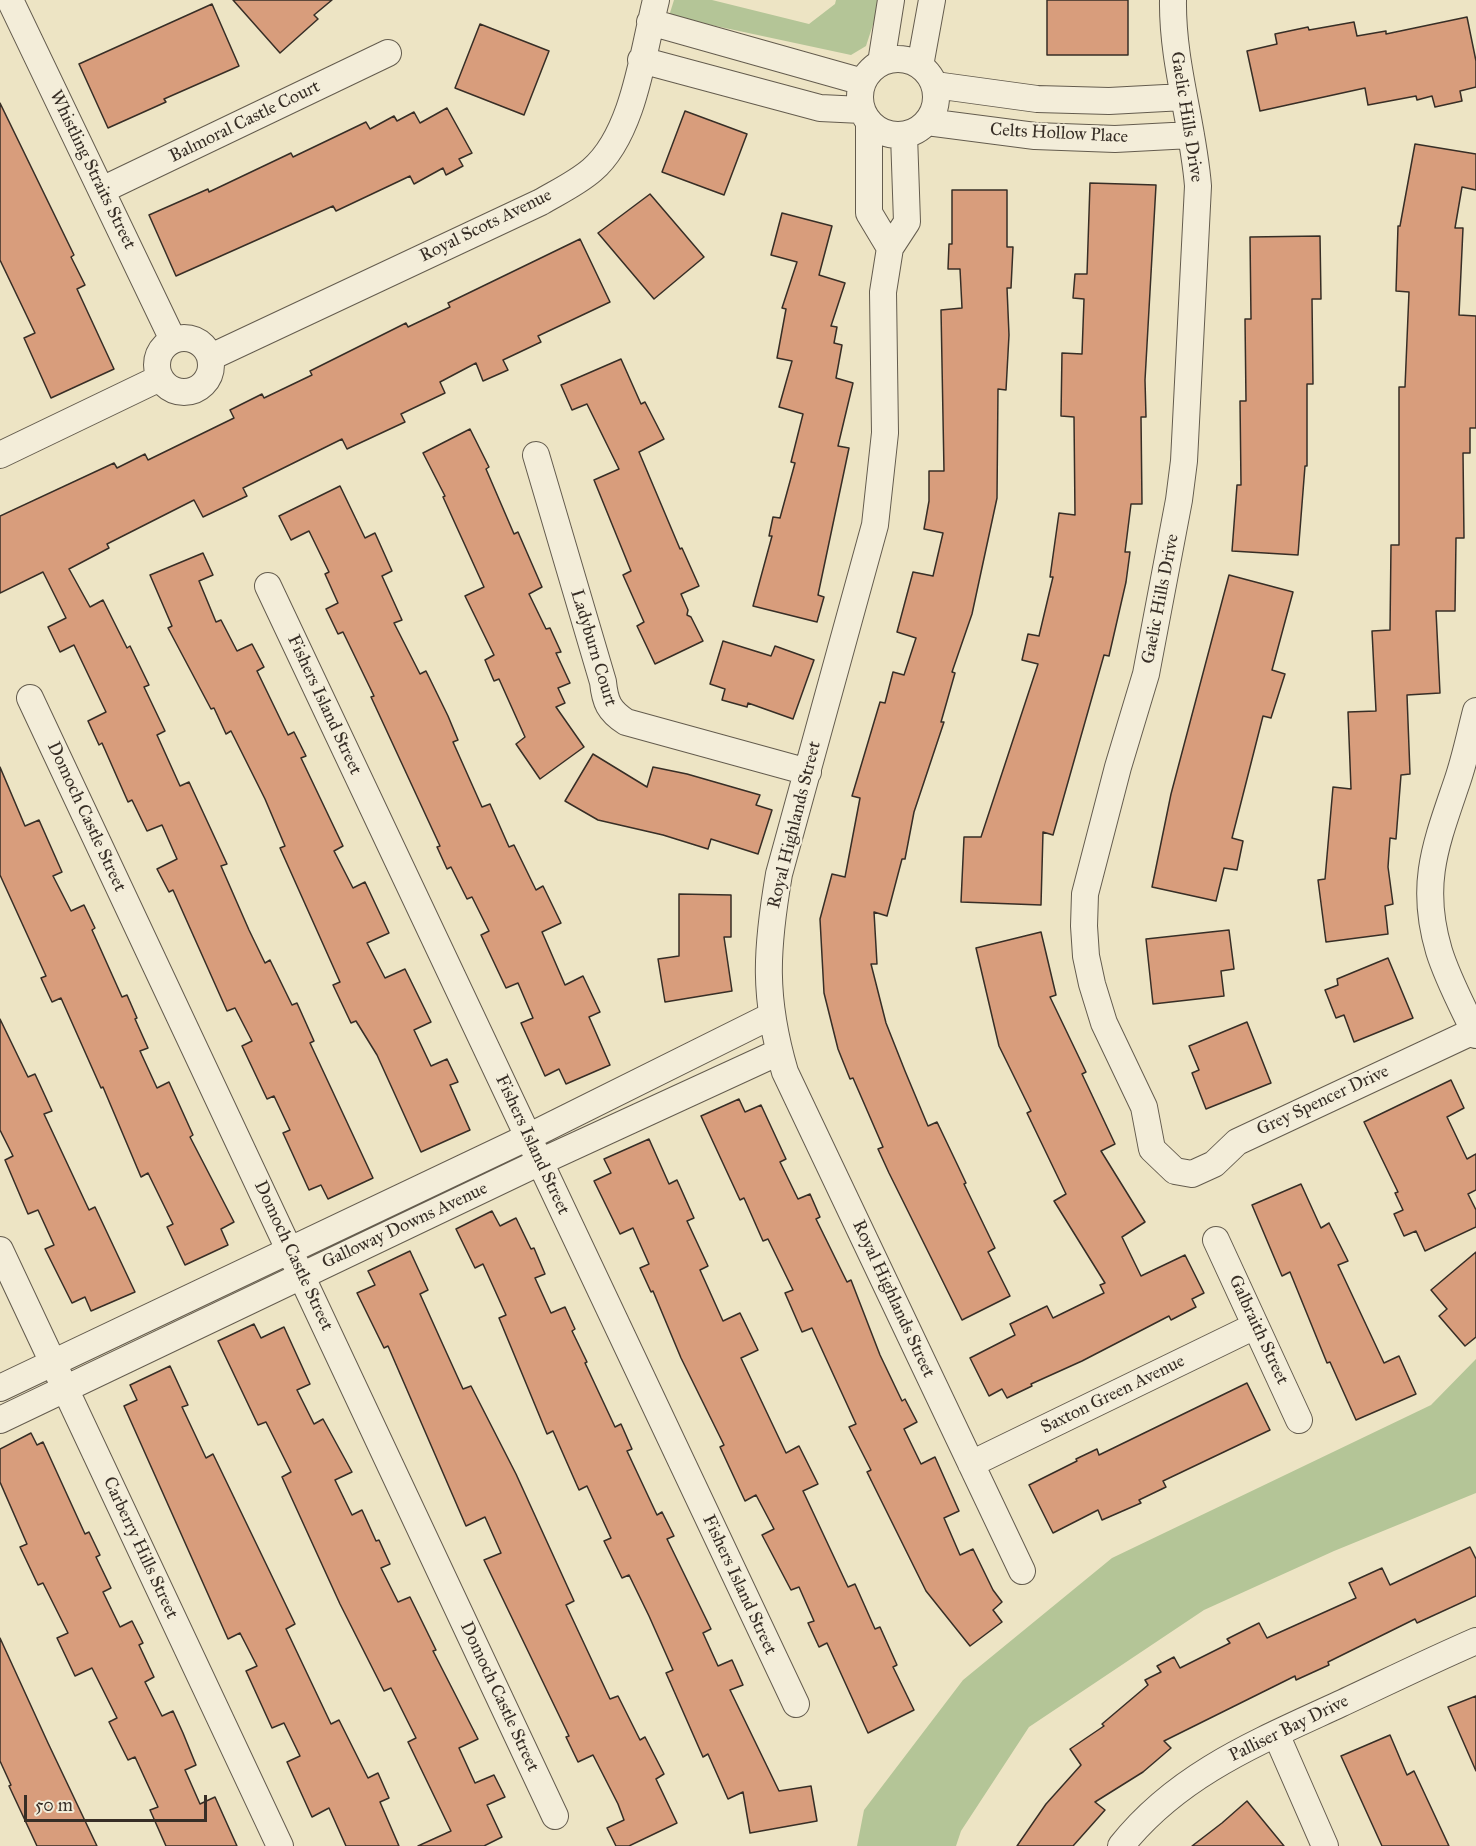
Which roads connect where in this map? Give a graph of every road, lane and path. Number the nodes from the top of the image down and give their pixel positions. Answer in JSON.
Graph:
{"nodes":[{"id":1,"x":10,"y":0,"type":"edge"},
{"id":2,"x":891,"y":0,"type":"edge"},
{"id":3,"x":932,"y":0,"type":"edge"},
{"id":4,"x":1173,"y":0,"type":"edge"},
{"id":5,"x":653,"y":11,"type":"edge"},
{"id":6,"x":388,"y":53,"type":"dead end"},
{"id":7,"x":641,"y":60,"type":"junction"},
{"id":8,"x":881,"y":63,"type":"junction"},
{"id":9,"x":927,"y":75,"type":"junction"},
{"id":10,"x":863,"y":82,"type":"junction"},
{"id":11,"x":1184,"y":97,"type":"junction"},
{"id":12,"x":865,"y":116,"type":"junction"},
{"id":13,"x":927,"y":122,"type":"junction"},
{"id":14,"x":904,"y":135,"type":"junction"},
{"id":15,"x":1191,"y":135,"type":"junction"},
{"id":16,"x":102,"y":190,"type":"junction"},
{"id":17,"x":890,"y":248,"type":"junction"},
{"id":18,"x":173,"y":340,"type":"junction"},
{"id":19,"x":210,"y":357,"type":"junction"},
{"id":20,"x":160,"y":378,"type":"junction"},
{"id":21,"x":0,"y":455,"type":"edge"},
{"id":22,"x":536,"y":455,"type":"dead end"},
{"id":23,"x":268,"y":586,"type":"dead end"},
{"id":24,"x":30,"y":698,"type":"dead end"},
{"id":25,"x":1476,"y":711,"type":"edge"},
{"id":26,"x":808,"y":772,"type":"junction"},
{"id":27,"x":771,"y":1016,"type":"junction"},
{"id":28,"x":1475,"y":1032,"type":"edge"},
{"id":29,"x":779,"y":1052,"type":"junction"},
{"id":30,"x":528,"y":1137,"type":"junction"},
{"id":31,"x":540,"y":1162,"type":"junction"},
{"id":32,"x":1175,"y":1171,"type":"joint"},
{"id":33,"x":1216,"y":1240,"type":"dead end"},
{"id":34,"x":290,"y":1249,"type":"junction"},
{"id":35,"x":0,"y":1250,"type":"edge"},
{"id":36,"x":302,"y":1275,"type":"junction"},
{"id":37,"x":1255,"y":1326,"type":"junction"},
{"id":38,"x":53,"y":1363,"type":"junction"},
{"id":39,"x":0,"y":1388,"type":"edge"},
{"id":40,"x":65,"y":1389,"type":"junction"},
{"id":41,"x":0,"y":1420,"type":"edge"},
{"id":42,"x":1299,"y":1420,"type":"dead end"},
{"id":43,"x":971,"y":1464,"type":"junction"},
{"id":44,"x":1022,"y":1571,"type":"dead end"},
{"id":45,"x":1476,"y":1641,"type":"edge"},
{"id":46,"x":796,"y":1704,"type":"dead end"},
{"id":47,"x":1276,"y":1734,"type":"junction"},
{"id":48,"x":555,"y":1816,"type":"dead end"},
{"id":49,"x":280,"y":1846,"type":"edge"},
{"id":50,"x":1121,"y":1846,"type":"edge"},
{"id":51,"x":1325,"y":1846,"type":"edge"}],
"edges":[{"from":1,"to":16,"type":"street","name":"Whistling Straits Street"},
{"from":2,"to":8,"type":"street"},
{"from":3,"to":9,"type":"street"},
{"from":4,"to":11,"type":"street","name":"Gaelic Hills Drive"},
{"from":5,"to":7,"type":"street","name":"Royal Scots Avenue"},
{"from":5,"to":10,"type":"street"},
{"from":6,"to":16,"type":"street","name":"Balmoral Castle Court"},
{"from":7,"to":12,"type":"street"},
{"from":7,"to":19,"type":"street","name":"Royal Scots Avenue"},
{"from":8,"to":9,"type":"street"},
{"from":8,"to":10,"type":"street"},
{"from":9,"to":11,"type":"street","name":"Celts Hollow Place"},
{"from":9,"to":13,"type":"street"},
{"from":10,"to":12,"type":"street"},
{"from":11,"to":15,"type":"street","name":"Gaelic Hills Drive"},
{"from":12,"to":14,"type":"street"},
{"from":12,"to":17,"type":"street"},
{"from":13,"to":14,"type":"street"},
{"from":13,"to":15,"type":"street","name":"Celts Hollow Place"},
{"from":14,"to":17,"type":"street","name":"Royal Highlands Street"},
{"from":15,"to":32,"type":"street","name":"Gaelic Hills Drive"},
{"from":16,"to":18,"type":"street","name":"Whistling Straits Street"},
{"from":17,"to":26,"type":"street","name":"Royal Highlands Street"},
{"from":18,"to":19,"type":"street"},
{"from":18,"to":20,"type":"street"},
{"from":19,"to":20,"type":"street"},
{"from":20,"to":21,"type":"street"},
{"from":22,"to":26,"type":"street","name":"Ladyburn Court"},
{"from":23,"to":30,"type":"street","name":"Fishers Island Street"},
{"from":24,"to":34,"type":"street","name":"Domoch Castle Street"},
{"from":25,"to":28,"type":"street"},
{"from":26,"to":27,"type":"street","name":"Royal Highlands Street"},
{"from":27,"to":29,"type":"street","name":"Royal Highlands Street"},
{"from":27,"to":30,"type":"street","name":"Galloway Downs Avenue"},
{"from":28,"to":32,"type":"street","name":"Grey Spencer Drive"},
{"from":29,"to":31,"type":"street","name":"Galloway Downs Avenue"},
{"from":29,"to":43,"type":"street","name":"Royal Highlands Street"},
{"from":30,"to":31,"type":"street","name":"Fishers Island Street"},
{"from":30,"to":34,"type":"street","name":"Galloway Downs Avenue"},
{"from":31,"to":36,"type":"street","name":"Galloway Downs Avenue"},
{"from":31,"to":46,"type":"street","name":"Fishers Island Street"},
{"from":33,"to":37,"type":"street","name":"Galbraith Street"},
{"from":34,"to":36,"type":"street","name":"Domoch Castle Street"},
{"from":34,"to":38,"type":"street","name":"Galloway Downs Avenue"},
{"from":35,"to":38,"type":"street","name":"Carberry Hills Street"},
{"from":36,"to":40,"type":"street","name":"Galloway Downs Avenue"},
{"from":36,"to":48,"type":"street","name":"Domoch Castle Street"},
{"from":37,"to":42,"type":"street","name":"Galbraith Street"},
{"from":37,"to":43,"type":"street","name":"Saxton Green Avenue"},
{"from":38,"to":39,"type":"street","name":"Galloway Downs Avenue"},
{"from":38,"to":40,"type":"street","name":"Carberry Hills Street"},
{"from":40,"to":41,"type":"street","name":"Galloway Downs Avenue"},
{"from":40,"to":49,"type":"street","name":"Carberry Hills Street"},
{"from":43,"to":44,"type":"street","name":"Royal Highlands Street"},
{"from":45,"to":47,"type":"street","name":"Palliser Bay Drive"},
{"from":47,"to":50,"type":"street","name":"Palliser Bay Drive"},
{"from":47,"to":51,"type":"street"}]}
